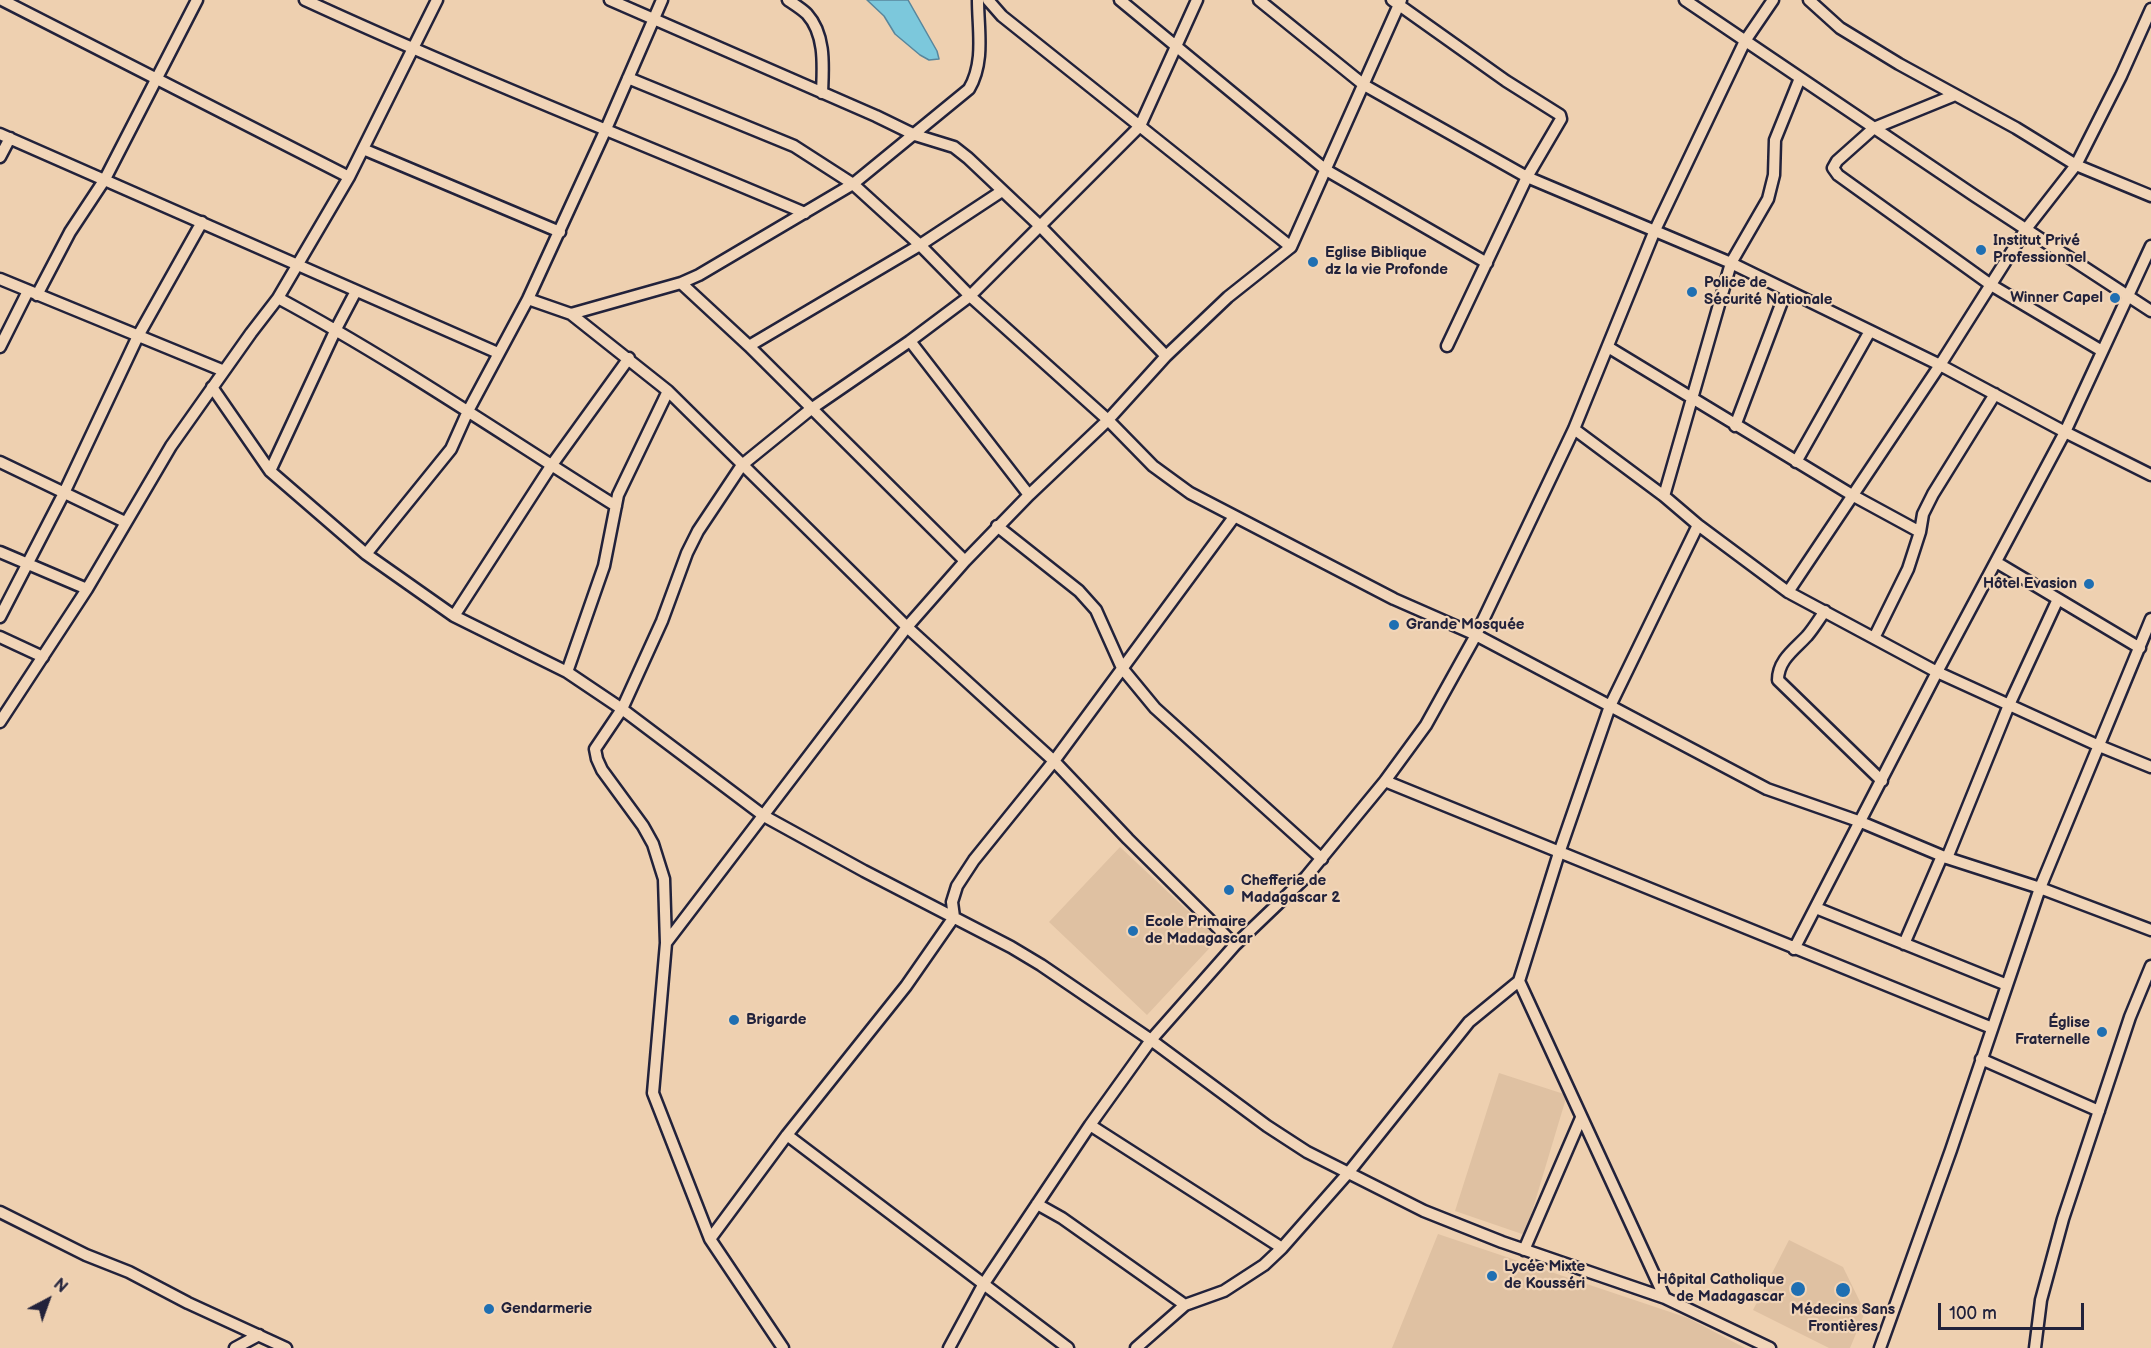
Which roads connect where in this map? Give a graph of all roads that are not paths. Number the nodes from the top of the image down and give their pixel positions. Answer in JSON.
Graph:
{"nodes":[{"id":1,"x":2,"y":0,"type":"edge"},
{"id":2,"x":197,"y":0,"type":"edge"},
{"id":3,"x":305,"y":0,"type":"edge"},
{"id":4,"x":437,"y":0,"type":"edge"},
{"id":5,"x":610,"y":0,"type":"edge"},
{"id":6,"x":662,"y":0,"type":"edge"},
{"id":7,"x":788,"y":0,"type":"edge"},
{"id":8,"x":978,"y":0,"type":"edge"},
{"id":9,"x":988,"y":0,"type":"edge"},
{"id":10,"x":1120,"y":0,"type":"edge"},
{"id":11,"x":1197,"y":0,"type":"edge"},
{"id":12,"x":1259,"y":0,"type":"edge"},
{"id":13,"x":1685,"y":0,"type":"edge"},
{"id":14,"x":1773,"y":0,"type":"edge"},
{"id":15,"x":1809,"y":0,"type":"edge"},
{"id":16,"x":1397,"y":2,"type":"edge"},
{"id":17,"x":2151,"y":9,"type":"edge"},
{"id":18,"x":653,"y":18,"type":"junction"},
{"id":19,"x":1745,"y":41,"type":"junction"},
{"id":20,"x":1176,"y":46,"type":"junction"},
{"id":21,"x":413,"y":50,"type":"junction"},
{"id":22,"x":628,"y":78,"type":"junction"},
{"id":23,"x":1800,"y":78,"type":"junction"},
{"id":24,"x":157,"y":81,"type":"junction"},
{"id":25,"x":1364,"y":84,"type":"junction"},
{"id":26,"x":822,"y":93,"type":"junction"},
{"id":27,"x":1955,"y":95,"type":"junction"},
{"id":28,"x":1140,"y":126,"type":"junction"},
{"id":29,"x":1874,"y":128,"type":"junction"},
{"id":30,"x":606,"y":129,"type":"junction"},
{"id":31,"x":915,"y":135,"type":"junction"},
{"id":32,"x":5,"y":136,"type":"edge"},
{"id":33,"x":363,"y":149,"type":"junction"},
{"id":34,"x":0,"y":157,"type":"edge"},
{"id":35,"x":2076,"y":165,"type":"junction"},
{"id":36,"x":1326,"y":170,"type":"junction"},
{"id":37,"x":349,"y":177,"type":"junction"},
{"id":38,"x":1527,"y":177,"type":"junction"},
{"id":39,"x":105,"y":179,"type":"junction"},
{"id":40,"x":854,"y":184,"type":"junction"},
{"id":41,"x":1002,"y":191,"type":"junction"},
{"id":42,"x":2151,"y":196,"type":"edge"},
{"id":43,"x":805,"y":213,"type":"junction"},
{"id":44,"x":202,"y":222,"type":"junction"},
{"id":45,"x":1040,"y":226,"type":"junction"},
{"id":46,"x":2026,"y":229,"type":"junction"},
{"id":47,"x":1655,"y":230,"type":"junction"},
{"id":48,"x":560,"y":232,"type":"junction"},
{"id":49,"x":920,"y":245,"type":"junction"},
{"id":50,"x":2151,"y":246,"type":"edge"},
{"id":51,"x":1291,"y":247,"type":"junction"},
{"id":52,"x":1487,"y":263,"type":"junction"},
{"id":53,"x":1731,"y":263,"type":"junction"},
{"id":54,"x":297,"y":266,"type":"junction"},
{"id":55,"x":0,"y":279,"type":"edge"},
{"id":56,"x":681,"y":282,"type":"junction"},
{"id":57,"x":1991,"y":285,"type":"junction"},
{"id":58,"x":356,"y":291,"type":"junction"},
{"id":59,"x":1786,"y":291,"type":"junction"},
{"id":60,"x":32,"y":293,"type":"junction"},
{"id":61,"x":970,"y":296,"type":"junction"},
{"id":62,"x":2127,"y":296,"type":"junction"},
{"id":63,"x":278,"y":298,"type":"junction"},
{"id":64,"x":528,"y":299,"type":"junction"},
{"id":65,"x":2151,"y":311,"type":"edge"},
{"id":66,"x":571,"y":314,"type":"junction"},
{"id":67,"x":336,"y":329,"type":"junction"},
{"id":68,"x":1869,"y":331,"type":"junction"},
{"id":69,"x":138,"y":336,"type":"junction"},
{"id":70,"x":910,"y":341,"type":"junction"},
{"id":71,"x":749,"y":346,"type":"junction"},
{"id":72,"x":1447,"y":346,"type":"dead end"},
{"id":73,"x":0,"y":347,"type":"edge"},
{"id":74,"x":1608,"y":347,"type":"junction"},
{"id":75,"x":2102,"y":351,"type":"junction"},
{"id":76,"x":498,"y":353,"type":"junction"},
{"id":77,"x":1166,"y":356,"type":"junction"},
{"id":78,"x":629,"y":358,"type":"junction"},
{"id":79,"x":1940,"y":365,"type":"junction"},
{"id":80,"x":224,"y":371,"type":"junction"},
{"id":81,"x":212,"y":387,"type":"junction"},
{"id":82,"x":668,"y":392,"type":"junction"},
{"id":83,"x":1995,"y":394,"type":"junction"},
{"id":84,"x":1691,"y":400,"type":"junction"},
{"id":85,"x":811,"y":409,"type":"junction"},
{"id":86,"x":468,"y":411,"type":"junction"},
{"id":87,"x":1108,"y":420,"type":"junction"},
{"id":88,"x":1735,"y":426,"type":"junction"},
{"id":89,"x":1574,"y":429,"type":"junction"},
{"id":90,"x":2065,"y":432,"type":"junction"},
{"id":91,"x":0,"y":462,"type":"edge"},
{"id":92,"x":1796,"y":462,"type":"junction"},
{"id":93,"x":742,"y":465,"type":"junction"},
{"id":94,"x":551,"y":466,"type":"junction"},
{"id":95,"x":270,"y":471,"type":"junction"},
{"id":96,"x":2151,"y":475,"type":"edge"},
{"id":97,"x":64,"y":493,"type":"junction"},
{"id":98,"x":1029,"y":495,"type":"junction"},
{"id":99,"x":1852,"y":495,"type":"junction"},
{"id":100,"x":1664,"y":496,"type":"junction"},
{"id":101,"x":616,"y":506,"type":"junction"},
{"id":102,"x":1234,"y":518,"type":"junction"},
{"id":103,"x":125,"y":522,"type":"junction"},
{"id":104,"x":1698,"y":525,"type":"junction"},
{"id":105,"x":998,"y":526,"type":"junction"},
{"id":106,"x":1920,"y":532,"type":"junction"},
{"id":107,"x":0,"y":552,"type":"edge"},
{"id":108,"x":366,"y":554,"type":"junction"},
{"id":109,"x":965,"y":561,"type":"junction"},
{"id":110,"x":1996,"y":562,"type":"junction"},
{"id":111,"x":27,"y":564,"type":"junction"},
{"id":112,"x":87,"y":589,"type":"junction"},
{"id":113,"x":1788,"y":592,"type":"junction"},
{"id":114,"x":2058,"y":599,"type":"junction"},
{"id":115,"x":1824,"y":611,"type":"junction"},
{"id":116,"x":454,"y":616,"type":"junction"},
{"id":117,"x":0,"y":617,"type":"edge"},
{"id":118,"x":2151,"y":619,"type":"edge"},
{"id":119,"x":907,"y":627,"type":"junction"},
{"id":120,"x":1476,"y":635,"type":"junction"},
{"id":121,"x":0,"y":637,"type":"edge"},
{"id":122,"x":1874,"y":638,"type":"junction"},
{"id":123,"x":2140,"y":648,"type":"junction"},
{"id":124,"x":43,"y":657,"type":"junction"},
{"id":125,"x":1122,"y":668,"type":"junction"},
{"id":126,"x":567,"y":672,"type":"junction"},
{"id":127,"x":1937,"y":672,"type":"junction"},
{"id":128,"x":2009,"y":705,"type":"junction"},
{"id":129,"x":1610,"y":706,"type":"junction"},
{"id":130,"x":622,"y":709,"type":"junction"},
{"id":131,"x":0,"y":722,"type":"edge"},
{"id":132,"x":2097,"y":745,"type":"junction"},
{"id":133,"x":1054,"y":761,"type":"junction"},
{"id":134,"x":2151,"y":767,"type":"edge"},
{"id":135,"x":1384,"y":781,"type":"junction"},
{"id":136,"x":1882,"y":781,"type":"junction"},
{"id":137,"x":764,"y":816,"type":"junction"},
{"id":138,"x":1861,"y":822,"type":"junction"},
{"id":139,"x":1559,"y":854,"type":"junction"},
{"id":140,"x":1945,"y":857,"type":"junction"},
{"id":141,"x":1322,"y":859,"type":"junction"},
{"id":142,"x":2040,"y":888,"type":"junction"},
{"id":143,"x":1816,"y":908,"type":"junction"},
{"id":144,"x":954,"y":917,"type":"junction"},
{"id":145,"x":2151,"y":930,"type":"edge"},
{"id":146,"x":666,"y":943,"type":"junction"},
{"id":147,"x":1904,"y":944,"type":"junction"},
{"id":148,"x":1235,"y":945,"type":"junction"},
{"id":149,"x":1794,"y":949,"type":"junction"},
{"id":150,"x":2151,"y":966,"type":"edge"},
{"id":151,"x":1519,"y":981,"type":"junction"},
{"id":152,"x":2007,"y":985,"type":"junction"},
{"id":153,"x":1992,"y":1028,"type":"junction"},
{"id":154,"x":1151,"y":1040,"type":"junction"},
{"id":155,"x":1982,"y":1059,"type":"junction"},
{"id":156,"x":2099,"y":1111,"type":"junction"},
{"id":157,"x":1581,"y":1118,"type":"junction"},
{"id":158,"x":1090,"y":1125,"type":"junction"},
{"id":159,"x":787,"y":1135,"type":"junction"},
{"id":160,"x":1349,"y":1172,"type":"junction"},
{"id":161,"x":1037,"y":1204,"type":"junction"},
{"id":162,"x":0,"y":1212,"type":"edge"},
{"id":163,"x":710,"y":1239,"type":"junction"},
{"id":164,"x":1282,"y":1248,"type":"junction"},
{"id":165,"x":1524,"y":1250,"type":"junction"},
{"id":166,"x":983,"y":1285,"type":"junction"},
{"id":167,"x":1665,"y":1298,"type":"junction"},
{"id":168,"x":1185,"y":1305,"type":"junction"},
{"id":169,"x":260,"y":1335,"type":"junction"},
{"id":170,"x":235,"y":1348,"type":"edge"},
{"id":171,"x":286,"y":1348,"type":"edge"},
{"id":172,"x":783,"y":1348,"type":"edge"},
{"id":173,"x":949,"y":1348,"type":"edge"},
{"id":174,"x":1068,"y":1348,"type":"edge"},
{"id":175,"x":1136,"y":1348,"type":"edge"},
{"id":176,"x":1770,"y":1348,"type":"edge"},
{"id":177,"x":1880,"y":1348,"type":"edge"},
{"id":178,"x":2035,"y":1348,"type":"edge"}],
"edges":[{"from":1,"to":24,"type":"street"},
{"from":2,"to":24,"type":"street"},
{"from":3,"to":21,"type":"street"},
{"from":4,"to":21,"type":"street"},
{"from":5,"to":18,"type":"street"},
{"from":6,"to":18,"type":"street"},
{"from":7,"to":26,"type":"street"},
{"from":8,"to":31,"type":"street"},
{"from":9,"to":28,"type":"street"},
{"from":10,"to":20,"type":"street"},
{"from":11,"to":20,"type":"street"},
{"from":12,"to":25,"type":"street"},
{"from":13,"to":19,"type":"street"},
{"from":14,"to":19,"type":"street"},
{"from":15,"to":27,"type":"street"},
{"from":16,"to":25,"type":"street"},
{"from":16,"to":38,"type":"street"},
{"from":17,"to":35,"type":"street"},
{"from":18,"to":22,"type":"street"},
{"from":18,"to":26,"type":"street"},
{"from":19,"to":23,"type":"street"},
{"from":19,"to":47,"type":"street"},
{"from":20,"to":28,"type":"street"},
{"from":20,"to":36,"type":"street"},
{"from":21,"to":30,"type":"street"},
{"from":21,"to":33,"type":"street"},
{"from":22,"to":30,"type":"street"},
{"from":22,"to":40,"type":"street"},
{"from":23,"to":29,"type":"street"},
{"from":23,"to":53,"type":"street"},
{"from":24,"to":37,"type":"street"},
{"from":24,"to":39,"type":"street"},
{"from":25,"to":36,"type":"street"},
{"from":25,"to":38,"type":"street"},
{"from":26,"to":31,"type":"street"},
{"from":27,"to":29,"type":"street"},
{"from":27,"to":35,"type":"street"},
{"from":28,"to":45,"type":"street"},
{"from":28,"to":51,"type":"street"},
{"from":29,"to":46,"type":"street"},
{"from":29,"to":57,"type":"street"},
{"from":30,"to":43,"type":"street"},
{"from":30,"to":48,"type":"street"},
{"from":31,"to":40,"type":"street"},
{"from":31,"to":41,"type":"street"},
{"from":32,"to":34,"type":"street"},
{"from":32,"to":39,"type":"street"},
{"from":33,"to":37,"type":"street"},
{"from":33,"to":48,"type":"street"},
{"from":35,"to":42,"type":"street"},
{"from":35,"to":46,"type":"street"},
{"from":36,"to":51,"type":"street"},
{"from":36,"to":52,"type":"street"},
{"from":37,"to":54,"type":"street"},
{"from":38,"to":47,"type":"street"},
{"from":38,"to":52,"type":"street"},
{"from":39,"to":44,"type":"street"},
{"from":39,"to":60,"type":"street"},
{"from":40,"to":43,"type":"street"},
{"from":40,"to":49,"type":"street"},
{"from":41,"to":45,"type":"street"},
{"from":41,"to":49,"type":"street"},
{"from":43,"to":56,"type":"street"},
{"from":44,"to":54,"type":"street"},
{"from":44,"to":69,"type":"street"},
{"from":45,"to":61,"type":"street"},
{"from":45,"to":77,"type":"street"},
{"from":46,"to":57,"type":"street"},
{"from":46,"to":62,"type":"street"},
{"from":47,"to":53,"type":"street"},
{"from":47,"to":74,"type":"street"},
{"from":48,"to":64,"type":"street"},
{"from":49,"to":61,"type":"street"},
{"from":49,"to":71,"type":"street"},
{"from":50,"to":62,"type":"street"},
{"from":51,"to":77,"type":"street"},
{"from":52,"to":72,"type":"street"},
{"from":53,"to":59,"type":"street"},
{"from":53,"to":84,"type":"street"},
{"from":54,"to":58,"type":"street"},
{"from":54,"to":63,"type":"street"},
{"from":55,"to":60,"type":"street"},
{"from":56,"to":66,"type":"street"},
{"from":56,"to":71,"type":"street"},
{"from":57,"to":75,"type":"street"},
{"from":57,"to":79,"type":"street"},
{"from":58,"to":67,"type":"street"},
{"from":58,"to":76,"type":"street"},
{"from":59,"to":68,"type":"street"},
{"from":59,"to":88,"type":"street"},
{"from":60,"to":69,"type":"street"},
{"from":60,"to":73,"type":"street"},
{"from":61,"to":70,"type":"street"},
{"from":61,"to":87,"type":"street"},
{"from":62,"to":65,"type":"street"},
{"from":62,"to":75,"type":"street"},
{"from":63,"to":67,"type":"street"},
{"from":63,"to":80,"type":"street"},
{"from":64,"to":66,"type":"street"},
{"from":64,"to":76,"type":"street"},
{"from":66,"to":78,"type":"street"},
{"from":67,"to":86,"type":"street"},
{"from":67,"to":95,"type":"street"},
{"from":68,"to":79,"type":"street"},
{"from":68,"to":92,"type":"street"},
{"from":69,"to":80,"type":"street"},
{"from":69,"to":97,"type":"street"},
{"from":70,"to":85,"type":"street"},
{"from":70,"to":98,"type":"street"},
{"from":71,"to":85,"type":"street"},
{"from":74,"to":84,"type":"street"},
{"from":74,"to":89,"type":"street"},
{"from":75,"to":90,"type":"street"},
{"from":76,"to":86,"type":"street"},
{"from":77,"to":87,"type":"street"},
{"from":78,"to":82,"type":"street"},
{"from":78,"to":94,"type":"street"},
{"from":79,"to":83,"type":"street"},
{"from":79,"to":99,"type":"street"},
{"from":80,"to":81,"type":"street"},
{"from":81,"to":95,"type":"street"},
{"from":81,"to":103,"type":"street"},
{"from":82,"to":93,"type":"street"},
{"from":82,"to":101,"type":"street"},
{"from":83,"to":90,"type":"street"},
{"from":83,"to":106,"type":"street"},
{"from":84,"to":88,"type":"street"},
{"from":84,"to":100,"type":"street"},
{"from":85,"to":93,"type":"street"},
{"from":85,"to":109,"type":"street"},
{"from":86,"to":94,"type":"street"},
{"from":86,"to":108,"type":"street"},
{"from":87,"to":98,"type":"street"},
{"from":87,"to":102,"type":"street"},
{"from":88,"to":92,"type":"street"},
{"from":89,"to":100,"type":"street"},
{"from":89,"to":120,"type":"street"},
{"from":90,"to":96,"type":"street"},
{"from":90,"to":110,"type":"street"},
{"from":91,"to":97,"type":"street"},
{"from":92,"to":99,"type":"street"},
{"from":93,"to":119,"type":"street"},
{"from":93,"to":130,"type":"street"},
{"from":94,"to":101,"type":"street"},
{"from":94,"to":116,"type":"street"},
{"from":95,"to":108,"type":"street"},
{"from":97,"to":103,"type":"street"},
{"from":97,"to":111,"type":"street"},
{"from":98,"to":105,"type":"street"},
{"from":99,"to":106,"type":"street"},
{"from":99,"to":113,"type":"street"},
{"from":100,"to":104,"type":"street"},
{"from":101,"to":126,"type":"street"},
{"from":102,"to":120,"type":"street"},
{"from":102,"to":125,"type":"street"},
{"from":103,"to":112,"type":"street"},
{"from":104,"to":113,"type":"street"},
{"from":104,"to":129,"type":"street"},
{"from":105,"to":109,"type":"street"},
{"from":105,"to":125,"type":"street"},
{"from":106,"to":122,"type":"street"},
{"from":107,"to":111,"type":"street"},
{"from":108,"to":116,"type":"street"},
{"from":109,"to":119,"type":"street"},
{"from":110,"to":114,"type":"street"},
{"from":110,"to":127,"type":"street"},
{"from":111,"to":112,"type":"street"},
{"from":111,"to":117,"type":"street"},
{"from":112,"to":124,"type":"street"},
{"from":113,"to":115,"type":"street"},
{"from":114,"to":123,"type":"street"},
{"from":114,"to":128,"type":"street"},
{"from":115,"to":122,"type":"street"},
{"from":115,"to":136,"type":"street"},
{"from":116,"to":126,"type":"street"},
{"from":118,"to":123,"type":"street"},
{"from":119,"to":133,"type":"street"},
{"from":119,"to":137,"type":"street"},
{"from":120,"to":129,"type":"street"},
{"from":120,"to":135,"type":"street"},
{"from":121,"to":124,"type":"street"},
{"from":122,"to":127,"type":"street"},
{"from":123,"to":132,"type":"street"},
{"from":124,"to":131,"type":"street"},
{"from":125,"to":133,"type":"street"},
{"from":125,"to":141,"type":"street"},
{"from":126,"to":130,"type":"street"},
{"from":127,"to":128,"type":"street"},
{"from":127,"to":136,"type":"street"},
{"from":128,"to":132,"type":"street"},
{"from":128,"to":140,"type":"street"},
{"from":129,"to":138,"type":"street"},
{"from":129,"to":139,"type":"street"},
{"from":130,"to":137,"type":"street"},
{"from":130,"to":146,"type":"street"},
{"from":132,"to":134,"type":"street"},
{"from":132,"to":142,"type":"street"},
{"from":133,"to":144,"type":"street"},
{"from":133,"to":148,"type":"street"},
{"from":135,"to":139,"type":"street"},
{"from":135,"to":141,"type":"street"},
{"from":136,"to":138,"type":"street"},
{"from":137,"to":144,"type":"street"},
{"from":137,"to":146,"type":"street"},
{"from":138,"to":140,"type":"street"},
{"from":138,"to":143,"type":"street"},
{"from":139,"to":149,"type":"street"},
{"from":139,"to":151,"type":"street"},
{"from":140,"to":142,"type":"street"},
{"from":140,"to":147,"type":"street"},
{"from":141,"to":148,"type":"street"},
{"from":142,"to":145,"type":"street"},
{"from":142,"to":152,"type":"street"},
{"from":143,"to":147,"type":"street"},
{"from":143,"to":149,"type":"street"},
{"from":144,"to":154,"type":"street"},
{"from":144,"to":159,"type":"street"},
{"from":146,"to":163,"type":"street"},
{"from":147,"to":152,"type":"street"},
{"from":148,"to":154,"type":"street"},
{"from":149,"to":153,"type":"street"},
{"from":150,"to":156,"type":"street"},
{"from":151,"to":157,"type":"street"},
{"from":151,"to":160,"type":"street"},
{"from":152,"to":153,"type":"street"},
{"from":153,"to":155,"type":"street"},
{"from":154,"to":158,"type":"street"},
{"from":154,"to":160,"type":"street"},
{"from":155,"to":156,"type":"street"},
{"from":155,"to":177,"type":"street"},
{"from":156,"to":178,"type":"street"},
{"from":157,"to":165,"type":"street"},
{"from":157,"to":167,"type":"street"},
{"from":158,"to":161,"type":"street"},
{"from":158,"to":164,"type":"street"},
{"from":159,"to":163,"type":"street"},
{"from":159,"to":166,"type":"street"},
{"from":160,"to":164,"type":"street"},
{"from":160,"to":165,"type":"street"},
{"from":161,"to":166,"type":"street"},
{"from":161,"to":168,"type":"street"},
{"from":162,"to":169,"type":"street"},
{"from":163,"to":172,"type":"street"},
{"from":164,"to":168,"type":"street"},
{"from":165,"to":167,"type":"street"},
{"from":166,"to":173,"type":"street"},
{"from":166,"to":174,"type":"street"},
{"from":167,"to":176,"type":"street"},
{"from":168,"to":175,"type":"street"},
{"from":169,"to":170,"type":"street"},
{"from":169,"to":171,"type":"street"}]}
